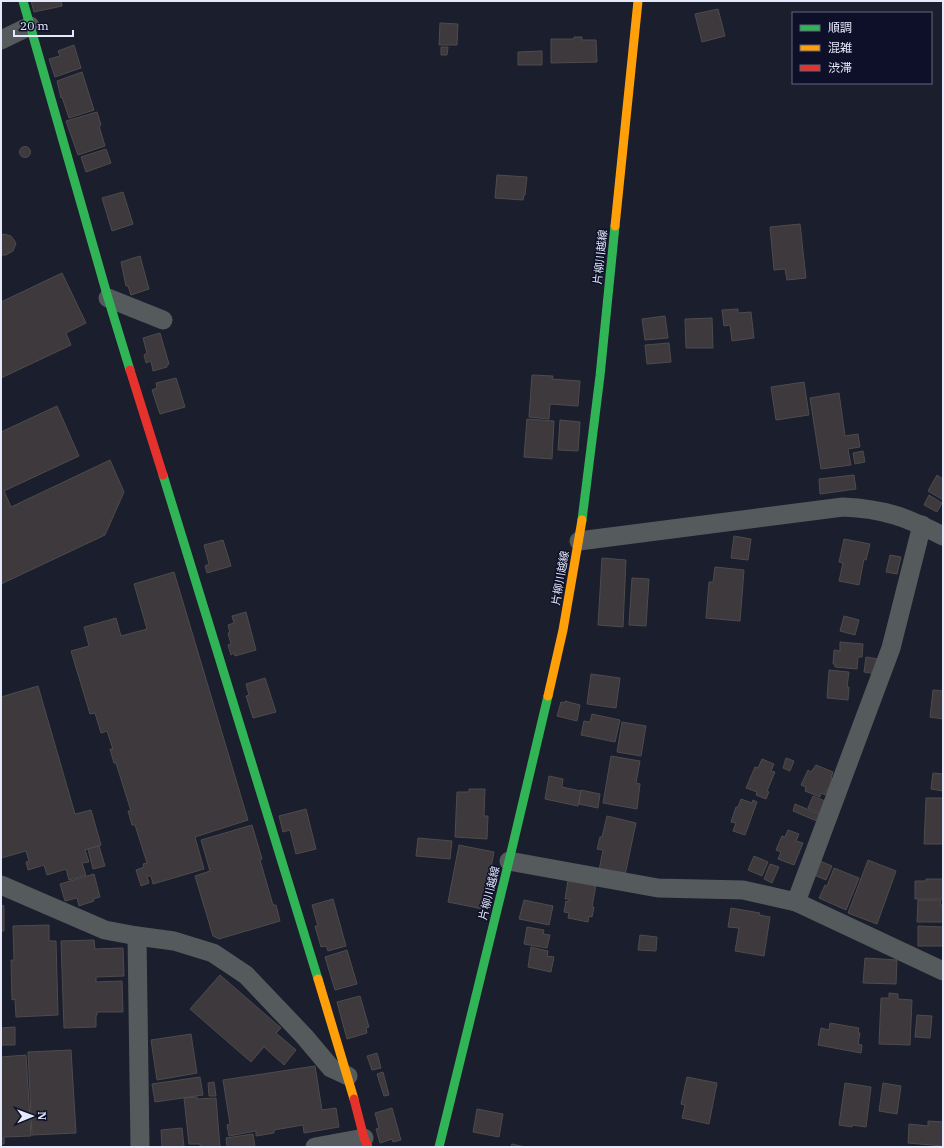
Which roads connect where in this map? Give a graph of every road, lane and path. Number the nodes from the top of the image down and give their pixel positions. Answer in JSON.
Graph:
{"nodes":[{"id":1,"x":23,"y":1,"type":"edge"},
{"id":2,"x":638,"y":1,"type":"edge"},
{"id":3,"x":30,"y":26,"type":"junction"},
{"id":4,"x":1,"y":40,"type":"edge"},
{"id":5,"x":108,"y":298,"type":"junction"},
{"id":6,"x":163,"y":320,"type":"dead end"},
{"id":7,"x":922,"y":525,"type":"junction"},
{"id":8,"x":943,"y":536,"type":"edge"},
{"id":9,"x":579,"y":541,"type":"junction"},
{"id":10,"x":509,"y":861,"type":"junction"},
{"id":11,"x":1,"y":885,"type":"edge"},
{"id":12,"x":796,"y":902,"type":"junction"},
{"id":13,"x":136,"y":936,"type":"junction"},
{"id":14,"x":943,"y":972,"type":"edge"},
{"id":15,"x":348,"y":1076,"type":"junction"},
{"id":16,"x":366,"y":1142,"type":"edge"},
{"id":17,"x":140,"y":1147,"type":"edge"},
{"id":18,"x":316,"y":1147,"type":"edge"},
{"id":19,"x":439,"y":1147,"type":"edge"}],
"edges":[{"from":1,"to":3,"type":"street"},
{"from":2,"to":9,"type":"street","name":"片柳川越線"},
{"from":3,"to":4,"type":"street"},
{"from":3,"to":5,"type":"street"},
{"from":5,"to":6,"type":"street"},
{"from":5,"to":15,"type":"street"},
{"from":7,"to":8,"type":"street"},
{"from":7,"to":9,"type":"street"},
{"from":7,"to":12,"type":"street"},
{"from":9,"to":10,"type":"street","name":"片柳川越線"},
{"from":10,"to":12,"type":"street"},
{"from":10,"to":19,"type":"street","name":"片柳川越線"},
{"from":11,"to":13,"type":"street"},
{"from":12,"to":14,"type":"street"},
{"from":13,"to":15,"type":"street"},
{"from":13,"to":17,"type":"street"},
{"from":15,"to":16,"type":"street"},
{"from":16,"to":18,"type":"street"}]}
